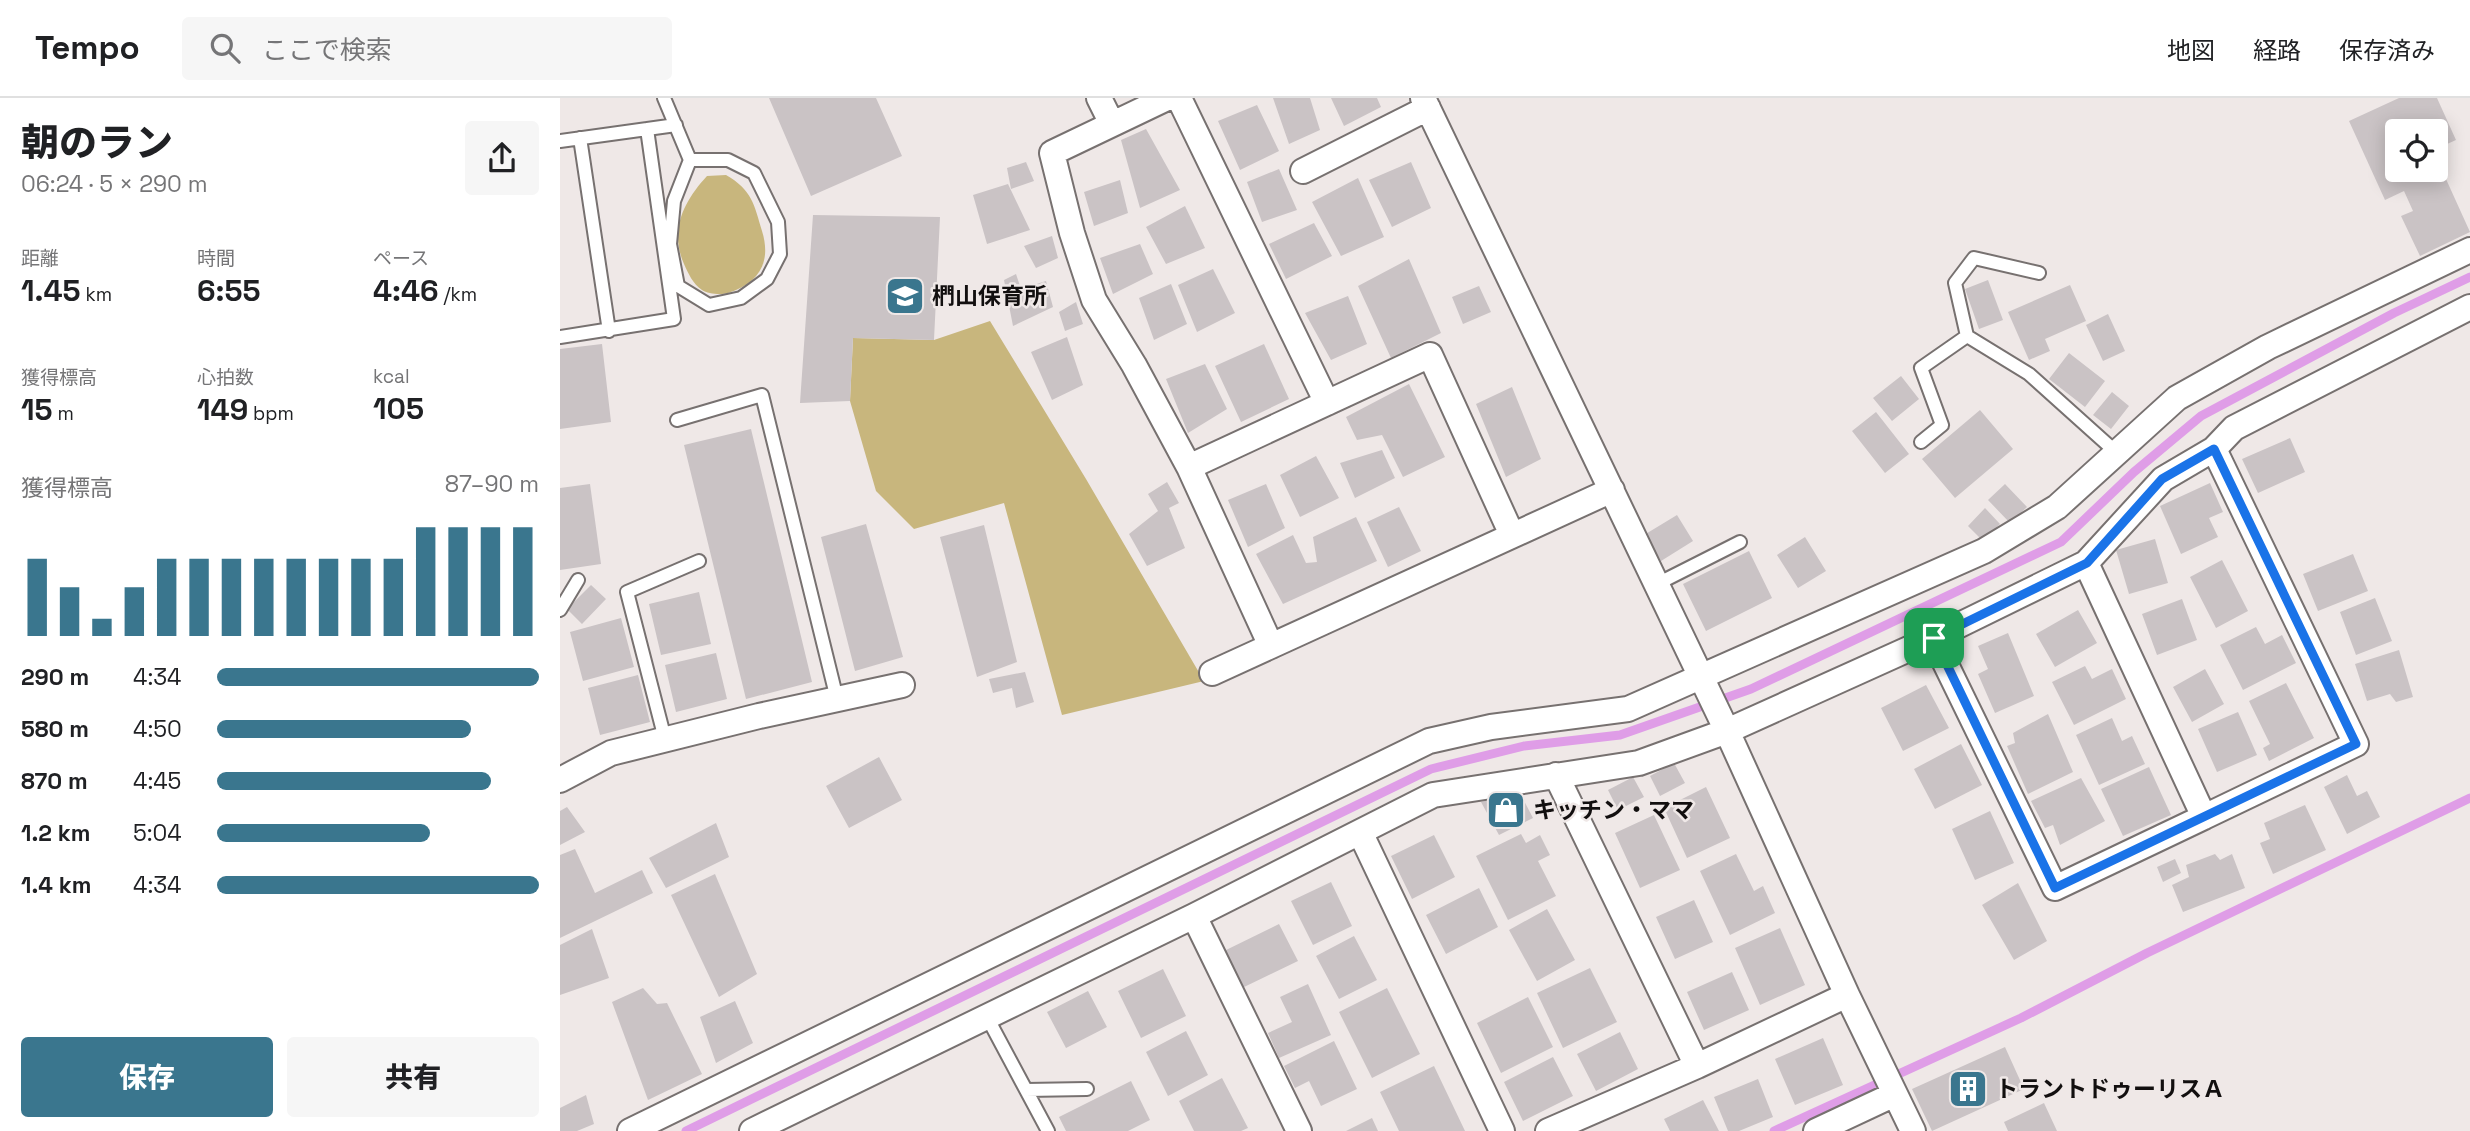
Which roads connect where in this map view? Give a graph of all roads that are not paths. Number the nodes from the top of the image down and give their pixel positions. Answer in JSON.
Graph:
{"nodes":[{"id":1,"x":664,"y":98,"type":"edge"},
{"id":2,"x":1099,"y":98,"type":"edge"},
{"id":3,"x":1167,"y":98,"type":"edge"},
{"id":4,"x":1179,"y":98,"type":"edge"},
{"id":5,"x":1426,"y":103,"type":"edge"},
{"id":6,"x":1112,"y":124,"type":"junction"},
{"id":7,"x":676,"y":125,"type":"junction"},
{"id":8,"x":647,"y":129,"type":"junction"},
{"id":9,"x":580,"y":138,"type":"junction"},
{"id":10,"x":560,"y":141,"type":"edge"},
{"id":11,"x":691,"y":160,"type":"junction"},
{"id":12,"x":1303,"y":171,"type":"dead end"},
{"id":13,"x":2470,"y":250,"type":"edge"},
{"id":14,"x":2039,"y":273,"type":"dead end"},
{"id":15,"x":2470,"y":307,"type":"edge"},
{"id":16,"x":609,"y":331,"type":"junction"},
{"id":17,"x":1967,"y":336,"type":"junction"},
{"id":18,"x":560,"y":337,"type":"edge"},
{"id":19,"x":1327,"y":403,"type":"junction"},
{"id":20,"x":677,"y":420,"type":"dead end"},
{"id":21,"x":1921,"y":442,"type":"dead end"},
{"id":22,"x":2214,"y":449,"type":"junction"},
{"id":23,"x":2116,"y":453,"type":"junction"},
{"id":24,"x":1189,"y":467,"type":"junction"},
{"id":25,"x":1612,"y":490,"type":"junction"},
{"id":26,"x":1512,"y":535,"type":"junction"},
{"id":27,"x":1740,"y":542,"type":"dead end"},
{"id":28,"x":699,"y":561,"type":"dead end"},
{"id":29,"x":2087,"y":563,"type":"junction"},
{"id":30,"x":578,"y":580,"type":"dead end"},
{"id":31,"x":1657,"y":584,"type":"junction"},
{"id":32,"x":560,"y":610,"type":"edge"},
{"id":33,"x":1934,"y":638,"type":"junction"},
{"id":34,"x":1271,"y":646,"type":"junction"},
{"id":35,"x":1212,"y":673,"type":"dead end"},
{"id":36,"x":1701,"y":677,"type":"junction"},
{"id":37,"x":902,"y":685,"type":"dead end"},
{"id":38,"x":837,"y":699,"type":"junction"},
{"id":39,"x":1727,"y":731,"type":"junction"},
{"id":40,"x":665,"y":739,"type":"junction"},
{"id":41,"x":1556,"y":775,"type":"junction"},
{"id":42,"x":560,"y":780,"type":"edge"},
{"id":43,"x":2204,"y":817,"type":"junction"},
{"id":44,"x":1360,"y":832,"type":"junction"},
{"id":45,"x":1194,"y":916,"type":"junction"},
{"id":46,"x":1847,"y":995,"type":"junction"},
{"id":47,"x":987,"y":1017,"type":"junction"},
{"id":48,"x":1697,"y":1066,"type":"junction"},
{"id":49,"x":1087,"y":1089,"type":"dead end"},
{"id":50,"x":1026,"y":1090,"type":"junction"},
{"id":51,"x":1895,"y":1094,"type":"junction"},
{"id":52,"x":630,"y":1131,"type":"edge"},
{"id":53,"x":752,"y":1131,"type":"edge"},
{"id":54,"x":1048,"y":1131,"type":"edge"},
{"id":55,"x":1299,"y":1131,"type":"edge"},
{"id":56,"x":1502,"y":1131,"type":"edge"},
{"id":57,"x":1548,"y":1131,"type":"edge"},
{"id":58,"x":1816,"y":1131,"type":"edge"},
{"id":59,"x":1913,"y":1131,"type":"edge"}],
"edges":[{"from":1,"to":7,"type":"lane"},
{"from":2,"to":6,"type":"street"},
{"from":3,"to":6,"type":"street"},
{"from":4,"to":19,"type":"street"},
{"from":5,"to":12,"type":"street"},
{"from":5,"to":25,"type":"street"},
{"from":6,"to":24,"type":"street"},
{"from":7,"to":8,"type":"lane"},
{"from":7,"to":11,"type":"lane"},
{"from":8,"to":9,"type":"lane"},
{"from":8,"to":16,"type":"lane"},
{"from":9,"to":10,"type":"lane"},
{"from":9,"to":16,"type":"lane"},
{"from":11,"to":11,"type":"lane"},
{"from":13,"to":23,"type":"street"},
{"from":14,"to":17,"type":"lane"},
{"from":15,"to":22,"type":"street"},
{"from":16,"to":18,"type":"lane"},
{"from":17,"to":21,"type":"lane"},
{"from":17,"to":23,"type":"lane"},
{"from":19,"to":24,"type":"street"},
{"from":19,"to":26,"type":"street"},
{"from":20,"to":38,"type":"lane"},
{"from":22,"to":29,"type":"street"},
{"from":22,"to":43,"type":"street"},
{"from":23,"to":36,"type":"street"},
{"from":24,"to":34,"type":"street"},
{"from":25,"to":26,"type":"street"},
{"from":25,"to":31,"type":"street"},
{"from":26,"to":34,"type":"street"},
{"from":27,"to":31,"type":"lane"},
{"from":28,"to":40,"type":"lane"},
{"from":29,"to":33,"type":"street"},
{"from":29,"to":43,"type":"street"},
{"from":30,"to":32,"type":"lane"},
{"from":31,"to":36,"type":"street"},
{"from":33,"to":39,"type":"street"},
{"from":33,"to":43,"type":"street"},
{"from":34,"to":35,"type":"street"},
{"from":36,"to":39,"type":"street"},
{"from":36,"to":52,"type":"street"},
{"from":37,"to":38,"type":"street"},
{"from":38,"to":40,"type":"street"},
{"from":39,"to":41,"type":"street"},
{"from":39,"to":46,"type":"street"},
{"from":40,"to":42,"type":"street"},
{"from":41,"to":44,"type":"street"},
{"from":41,"to":48,"type":"street"},
{"from":44,"to":45,"type":"street"},
{"from":44,"to":56,"type":"street"},
{"from":45,"to":47,"type":"street"},
{"from":45,"to":55,"type":"street"},
{"from":46,"to":48,"type":"street"},
{"from":46,"to":51,"type":"street"},
{"from":47,"to":50,"type":"lane"},
{"from":47,"to":53,"type":"street"},
{"from":48,"to":57,"type":"street"},
{"from":49,"to":50,"type":"lane"},
{"from":50,"to":54,"type":"lane"},
{"from":51,"to":58,"type":"street"},
{"from":51,"to":59,"type":"street"}]}
